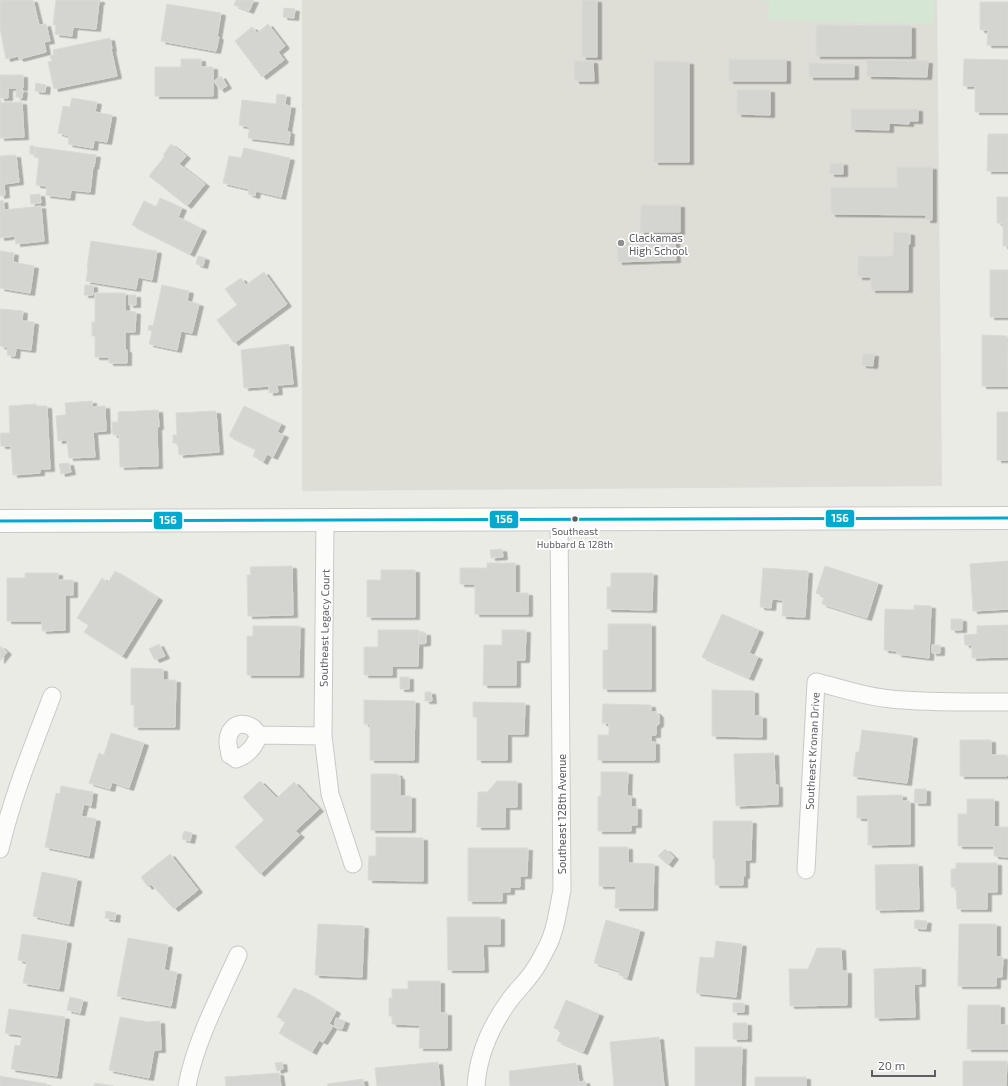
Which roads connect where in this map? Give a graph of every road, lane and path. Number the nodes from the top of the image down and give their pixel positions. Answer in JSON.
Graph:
{"nodes":[{"id":1,"x":1008,"y":518,"type":"edge"},
{"id":2,"x":559,"y":519,"type":"junction"},
{"id":3,"x":325,"y":520,"type":"junction"},
{"id":4,"x":0,"y":521,"type":"edge"},
{"id":5,"x":52,"y":696,"type":"dead end"},
{"id":6,"x":1008,"y":702,"type":"edge"},
{"id":7,"x":259,"y":735,"type":"dead end"},
{"id":8,"x":323,"y":736,"type":"junction"},
{"id":9,"x":0,"y":849,"type":"edge"},
{"id":10,"x":353,"y":864,"type":"dead end"},
{"id":11,"x":806,"y":870,"type":"dead end"},
{"id":12,"x":238,"y":955,"type":"dead end"},
{"id":13,"x":187,"y":1086,"type":"edge"},
{"id":14,"x":476,"y":1086,"type":"edge"}],
"edges":[{"from":1,"to":2,"type":"main road"},
{"from":2,"to":3,"type":"main road"},
{"from":2,"to":14,"type":"street","name":"Southeast 128th Avenue"},
{"from":3,"to":4,"type":"main road"},
{"from":3,"to":8,"type":"street","name":"Southeast Legacy Court"},
{"from":5,"to":9,"type":"street"},
{"from":6,"to":11,"type":"street","name":"Southeast Kronan Drive"},
{"from":7,"to":8,"type":"street"},
{"from":8,"to":10,"type":"street","name":"Southeast Legacy Court"},
{"from":12,"to":13,"type":"street"}]}
